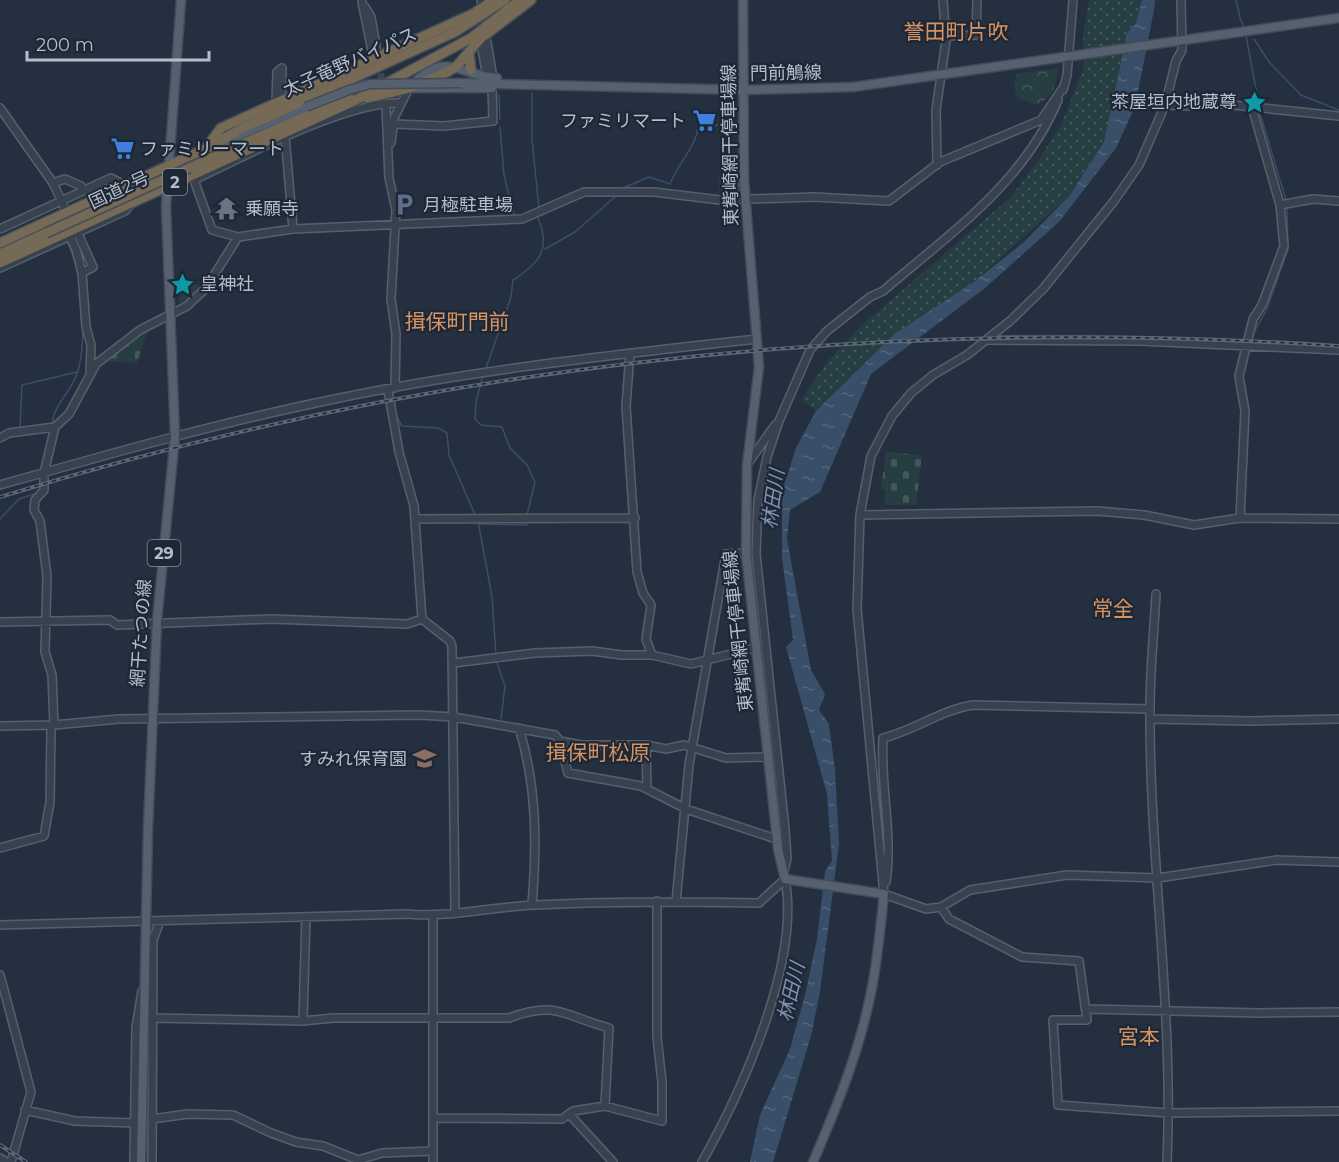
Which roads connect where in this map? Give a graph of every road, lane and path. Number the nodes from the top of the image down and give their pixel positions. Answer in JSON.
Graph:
{"nodes":[{"id":1,"x":181,"y":0,"type":"edge"},
{"id":2,"x":505,"y":0,"type":"edge"},
{"id":3,"x":520,"y":0,"type":"edge"},
{"id":4,"x":531,"y":0,"type":"edge"},
{"id":5,"x":743,"y":0,"type":"edge"},
{"id":6,"x":944,"y":0,"type":"edge"},
{"id":7,"x":976,"y":0,"type":"edge"},
{"id":8,"x":1073,"y":0,"type":"edge"},
{"id":9,"x":1181,"y":0,"type":"edge"},
{"id":10,"x":485,"y":1,"type":"edge"},
{"id":11,"x":477,"y":12,"type":"junction"},
{"id":12,"x":1339,"y":18,"type":"edge"},
{"id":13,"x":946,"y":36,"type":"junction"},
{"id":14,"x":1180,"y":41,"type":"junction"},
{"id":15,"x":433,"y":42,"type":"junction"},
{"id":16,"x":487,"y":44,"type":"dead end"},
{"id":17,"x":469,"y":54,"type":"junction"},
{"id":18,"x":375,"y":55,"type":"junction"},
{"id":19,"x":1070,"y":57,"type":"junction"},
{"id":20,"x":456,"y":67,"type":"junction"},
{"id":21,"x":375,"y":69,"type":"junction"},
{"id":22,"x":471,"y":70,"type":"junction"},
{"id":23,"x":489,"y":74,"type":"junction"},
{"id":24,"x":940,"y":75,"type":"junction"},
{"id":25,"x":392,"y":79,"type":"junction"},
{"id":26,"x":567,"y":87,"type":"junction"},
{"id":27,"x":409,"y":88,"type":"junction"},
{"id":28,"x":589,"y":88,"type":"junction"},
{"id":29,"x":1064,"y":88,"type":"junction"},
{"id":30,"x":745,"y":90,"type":"junction"},
{"id":31,"x":495,"y":91,"type":"junction"},
{"id":32,"x":389,"y":92,"type":"junction"},
{"id":33,"x":280,"y":103,"type":"junction"},
{"id":34,"x":350,"y":103,"type":"junction"},
{"id":35,"x":399,"y":103,"type":"junction"},
{"id":36,"x":1165,"y":105,"type":"junction"},
{"id":37,"x":386,"y":107,"type":"tunnel mouth"},
{"id":38,"x":1252,"y":107,"type":"junction"},
{"id":39,"x":0,"y":108,"type":"edge"},
{"id":40,"x":1339,"y":116,"type":"edge"},
{"id":41,"x":310,"y":124,"type":"junction"},
{"id":42,"x":394,"y":124,"type":"junction"},
{"id":43,"x":284,"y":138,"type":"junction"},
{"id":44,"x":206,"y":149,"type":"junction"},
{"id":45,"x":388,"y":151,"type":"junction"},
{"id":46,"x":229,"y":161,"type":"junction"},
{"id":47,"x":937,"y":165,"type":"junction"},
{"id":48,"x":169,"y":166,"type":"junction"},
{"id":49,"x":53,"y":183,"type":"junction"},
{"id":50,"x":168,"y":185,"type":"junction"},
{"id":51,"x":81,"y":186,"type":"dead end"},
{"id":52,"x":126,"y":186,"type":"junction"},
{"id":53,"x":745,"y":200,"type":"junction"},
{"id":54,"x":61,"y":201,"type":"junction"},
{"id":55,"x":1339,"y":201,"type":"edge"},
{"id":56,"x":1280,"y":205,"type":"junction"},
{"id":57,"x":67,"y":213,"type":"junction"},
{"id":58,"x":396,"y":225,"type":"junction"},
{"id":59,"x":293,"y":229,"type":"junction"},
{"id":60,"x":0,"y":230,"type":"edge"},
{"id":61,"x":69,"y":234,"type":"junction"},
{"id":62,"x":79,"y":237,"type":"dead end"},
{"id":63,"x":238,"y":237,"type":"junction"},
{"id":64,"x":0,"y":243,"type":"edge"},
{"id":65,"x":0,"y":254,"type":"edge"},
{"id":66,"x":0,"y":263,"type":"edge"},
{"id":67,"x":0,"y":268,"type":"edge"},
{"id":68,"x":81,"y":273,"type":"junction"},
{"id":69,"x":171,"y":312,"type":"junction"},
{"id":70,"x":756,"y":339,"type":"junction"},
{"id":71,"x":988,"y":340,"type":"junction"},
{"id":72,"x":1248,"y":345,"type":"junction"},
{"id":73,"x":1339,"y":350,"type":"edge"},
{"id":74,"x":630,"y":353,"type":"junction"},
{"id":75,"x":90,"y":374,"type":"junction"},
{"id":76,"x":391,"y":389,"type":"junction"},
{"id":77,"x":779,"y":421,"type":"junction"},
{"id":78,"x":53,"y":427,"type":"junction"},
{"id":79,"x":175,"y":436,"type":"junction"},
{"id":80,"x":0,"y":438,"type":"edge"},
{"id":81,"x":747,"y":465,"type":"junction"},
{"id":82,"x":44,"y":472,"type":"junction"},
{"id":83,"x":0,"y":485,"type":"edge"},
{"id":84,"x":860,"y":515,"type":"junction"},
{"id":85,"x":635,"y":518,"type":"junction"},
{"id":86,"x":1240,"y":518,"type":"junction"},
{"id":87,"x":415,"y":519,"type":"junction"},
{"id":88,"x":1339,"y":519,"type":"edge"},
{"id":89,"x":746,"y":553,"type":"junction"},
{"id":90,"x":1156,"y":594,"type":"dead end"},
{"id":91,"x":422,"y":619,"type":"junction"},
{"id":92,"x":47,"y":620,"type":"junction"},
{"id":93,"x":157,"y":621,"type":"junction"},
{"id":94,"x":0,"y":622,"type":"edge"},
{"id":95,"x":755,"y":648,"type":"junction"},
{"id":96,"x":652,"y":655,"type":"junction"},
{"id":97,"x":705,"y":660,"type":"junction"},
{"id":98,"x":454,"y":663,"type":"junction"},
{"id":99,"x":1150,"y":709,"type":"junction"},
{"id":100,"x":454,"y":717,"type":"junction"},
{"id":101,"x":153,"y":718,"type":"junction"},
{"id":102,"x":1151,"y":719,"type":"junction"},
{"id":103,"x":1339,"y":719,"type":"edge"},
{"id":104,"x":54,"y":725,"type":"junction"},
{"id":105,"x":0,"y":726,"type":"edge"},
{"id":106,"x":519,"y":728,"type":"junction"},
{"id":107,"x":561,"y":741,"type":"junction"},
{"id":108,"x":646,"y":745,"type":"junction"},
{"id":109,"x":692,"y":747,"type":"junction"},
{"id":110,"x":767,"y":757,"type":"junction"},
{"id":111,"x":647,"y":788,"type":"junction"},
{"id":112,"x":686,"y":809,"type":"junction"},
{"id":113,"x":776,"y":839,"type":"junction"},
{"id":114,"x":0,"y":848,"type":"edge"},
{"id":115,"x":1339,"y":862,"type":"edge"},
{"id":116,"x":785,"y":875,"type":"junction"},
{"id":117,"x":1158,"y":878,"type":"junction"},
{"id":118,"x":884,"y":894,"type":"junction"},
{"id":119,"x":657,"y":901,"type":"junction"},
{"id":120,"x":676,"y":902,"type":"junction"},
{"id":121,"x":532,"y":905,"type":"junction"},
{"id":122,"x":941,"y":907,"type":"junction"},
{"id":123,"x":455,"y":912,"type":"junction"},
{"id":124,"x":433,"y":916,"type":"junction"},
{"id":125,"x":306,"y":917,"type":"junction"},
{"id":126,"x":146,"y":921,"type":"junction"},
{"id":127,"x":160,"y":921,"type":"junction"},
{"id":128,"x":0,"y":925,"type":"edge"},
{"id":129,"x":0,"y":975,"type":"edge"},
{"id":130,"x":144,"y":979,"type":"junction"},
{"id":131,"x":1086,"y":1009,"type":"junction"},
{"id":132,"x":1166,"y":1010,"type":"junction"},
{"id":133,"x":1339,"y":1012,"type":"edge"},
{"id":134,"x":154,"y":1018,"type":"junction"},
{"id":135,"x":433,"y":1019,"type":"junction"},
{"id":136,"x":303,"y":1021,"type":"junction"},
{"id":137,"x":605,"y":1106,"type":"junction"},
{"id":138,"x":25,"y":1110,"type":"junction"},
{"id":139,"x":1339,"y":1111,"type":"edge"},
{"id":140,"x":1170,"y":1113,"type":"junction"},
{"id":141,"x":570,"y":1115,"type":"junction"},
{"id":142,"x":433,"y":1118,"type":"junction"},
{"id":143,"x":152,"y":1119,"type":"junction"},
{"id":144,"x":135,"y":1123,"type":"junction"},
{"id":145,"x":433,"y":1150,"type":"junction"},
{"id":146,"x":0,"y":1158,"type":"edge"},
{"id":147,"x":6,"y":1162,"type":"edge"},
{"id":148,"x":11,"y":1162,"type":"edge"},
{"id":149,"x":134,"y":1162,"type":"edge"},
{"id":150,"x":141,"y":1162,"type":"edge"},
{"id":151,"x":152,"y":1162,"type":"edge"},
{"id":152,"x":434,"y":1162,"type":"edge"},
{"id":153,"x":613,"y":1162,"type":"edge"},
{"id":154,"x":702,"y":1162,"type":"edge"},
{"id":155,"x":813,"y":1162,"type":"edge"},
{"id":156,"x":1167,"y":1162,"type":"edge"}],
"edges":[{"from":1,"to":48,"type":"main road","name":"網干たつの線","number":"29"},
{"from":2,"to":15,"type":"highway","name":"太子竜野バイパス","number":"2"},
{"from":3,"to":25,"type":"highway","name":"太子竜野バイパス","number":"2"},
{"from":4,"to":17,"type":"highway"},
{"from":5,"to":30,"type":"main road","name":"東觜崎網干停車場線"},
{"from":6,"to":13,"type":"street"},
{"from":7,"to":13,"type":"street"},
{"from":8,"to":19,"type":"street"},
{"from":9,"to":14,"type":"street"},
{"from":10,"to":11,"type":"highway"},
{"from":11,"to":15,"type":"highway"},
{"from":11,"to":18,"type":"highway"},
{"from":12,"to":14,"type":"main road","name":"門前鵤線"},
{"from":13,"to":24,"type":"street"},
{"from":14,"to":19,"type":"main road","name":"門前鵤線"},
{"from":14,"to":36,"type":"street"},
{"from":15,"to":21,"type":"highway","name":"太子竜野バイパス","number":"2"},
{"from":16,"to":23,"type":"street"},
{"from":17,"to":20,"type":"highway"},
{"from":17,"to":22,"type":"highway"},
{"from":18,"to":18,"type":"street"},
{"from":18,"to":21,"type":"street"},
{"from":18,"to":33,"type":"highway"},
{"from":19,"to":24,"type":"main road","name":"門前鵤線"},
{"from":19,"to":29,"type":"street"},
{"from":20,"to":22,"type":"main road"},
{"from":20,"to":27,"type":"highway"},
{"from":21,"to":33,"type":"highway","name":"太子竜野バイパス","number":"2"},
{"from":22,"to":23,"type":"main road"},
{"from":23,"to":28,"type":"main road"},
{"from":24,"to":30,"type":"main road","name":"門前鵤線"},
{"from":24,"to":47,"type":"street"},
{"from":25,"to":34,"type":"highway","name":"太子竜野バイパス","number":"2"},
{"from":25,"to":65,"type":"highway","number":"2","bridge":true},
{"from":26,"to":28,"type":"main road","name":"門前鵤線"},
{"from":26,"to":31,"type":"main road"},
{"from":26,"to":44,"type":"main road","name":"門前鵤線","bridge":true},
{"from":27,"to":31,"type":"main road"},
{"from":27,"to":32,"type":"highway"},
{"from":27,"to":35,"type":"street"},
{"from":28,"to":30,"type":"main road","name":"門前鵤線"},
{"from":29,"to":47,"type":"street"},
{"from":29,"to":77,"type":"street"},
{"from":30,"to":53,"type":"main road","name":"東觜崎網干停車場線"},
{"from":31,"to":42,"type":"street"},
{"from":32,"to":34,"type":"highway"},
{"from":32,"to":35,"type":"street"},
{"from":33,"to":44,"type":"highway","name":"太子竜野バイパス","number":"2"},
{"from":34,"to":41,"type":"highway","name":"国道2号","number":"2"},
{"from":35,"to":41,"type":"street"},
{"from":35,"to":42,"type":"street"},
{"from":36,"to":38,"type":"street"},
{"from":36,"to":71,"type":"street"},
{"from":37,"to":45,"type":"street"},
{"from":38,"to":40,"type":"street"},
{"from":38,"to":56,"type":"street"},
{"from":39,"to":49,"type":"street"},
{"from":41,"to":43,"type":"highway","name":"国道2号","number":"2"},
{"from":42,"to":45,"type":"street"},
{"from":43,"to":46,"type":"highway","name":"国道2号","number":"2"},
{"from":43,"to":59,"type":"street"},
{"from":44,"to":48,"type":"highway","name":"国道2号","number":"2"},
{"from":45,"to":58,"type":"street"},
{"from":46,"to":50,"type":"highway","name":"国道2号","number":"2"},
{"from":46,"to":63,"type":"street"},
{"from":47,"to":53,"type":"street"},
{"from":48,"to":50,"type":"main road","name":"網干たつの線","number":"29"},
{"from":48,"to":52,"type":"highway","name":"国道2号","number":"2"},
{"from":49,"to":51,"type":"street"},
{"from":49,"to":54,"type":"street"},
{"from":50,"to":61,"type":"highway","name":"国道2号","number":"2"},
{"from":50,"to":69,"type":"main road","name":"網干たつの線","number":"29"},
{"from":52,"to":54,"type":"street"},
{"from":52,"to":57,"type":"highway","name":"国道2号","number":"2"},
{"from":53,"to":58,"type":"street"},
{"from":53,"to":70,"type":"main road","name":"東觜崎網干停車場線"},
{"from":54,"to":57,"type":"street"},
{"from":54,"to":60,"type":"street"},
{"from":55,"to":56,"type":"street"},
{"from":56,"to":72,"type":"street"},
{"from":57,"to":64,"type":"highway","name":"国道2号","number":"2"},
{"from":58,"to":59,"type":"street"},
{"from":58,"to":76,"type":"street"},
{"from":59,"to":63,"type":"street"},
{"from":61,"to":66,"type":"highway","name":"国道2号","number":"2"},
{"from":61,"to":67,"type":"street"},
{"from":61,"to":68,"type":"street"},
{"from":62,"to":68,"type":"street"},
{"from":63,"to":69,"type":"street"},
{"from":68,"to":75,"type":"street"},
{"from":69,"to":75,"type":"street"},
{"from":69,"to":79,"type":"main road","name":"網干たつの線","number":"29"},
{"from":70,"to":74,"type":"street"},
{"from":70,"to":81,"type":"main road","name":"東觜崎網干停車場線"},
{"from":71,"to":72,"type":"street"},
{"from":71,"to":84,"type":"street"},
{"from":72,"to":73,"type":"street"},
{"from":72,"to":86,"type":"street"},
{"from":74,"to":76,"type":"street"},
{"from":74,"to":85,"type":"street"},
{"from":75,"to":78,"type":"street"},
{"from":76,"to":79,"type":"street"},
{"from":76,"to":87,"type":"street"},
{"from":77,"to":81,"type":"street"},
{"from":77,"to":116,"type":"street"},
{"from":78,"to":80,"type":"street"},
{"from":78,"to":82,"type":"street"},
{"from":79,"to":82,"type":"street"},
{"from":79,"to":93,"type":"main road","name":"網干たつの線","number":"29"},
{"from":81,"to":89,"type":"main road","name":"東觜崎網干停車場線"},
{"from":82,"to":83,"type":"street"},
{"from":82,"to":92,"type":"street"},
{"from":84,"to":86,"type":"street"},
{"from":84,"to":118,"type":"street"},
{"from":85,"to":87,"type":"street"},
{"from":85,"to":96,"type":"street"},
{"from":86,"to":88,"type":"street"},
{"from":87,"to":91,"type":"street"},
{"from":89,"to":95,"type":"main road","name":"東觜崎網干停車場線"},
{"from":89,"to":97,"type":"street"},
{"from":90,"to":99,"type":"street"},
{"from":91,"to":93,"type":"street"},
{"from":91,"to":98,"type":"street"},
{"from":92,"to":93,"type":"street"},
{"from":92,"to":94,"type":"street"},
{"from":92,"to":104,"type":"street"},
{"from":93,"to":101,"type":"main road","name":"網干たつの線","number":"29"},
{"from":95,"to":97,"type":"street"},
{"from":95,"to":110,"type":"main road","name":"東觜崎網干停車場線"},
{"from":96,"to":97,"type":"street"},
{"from":96,"to":98,"type":"street"},
{"from":97,"to":109,"type":"street"},
{"from":98,"to":100,"type":"street"},
{"from":99,"to":102,"type":"street"},
{"from":99,"to":118,"type":"street"},
{"from":100,"to":101,"type":"street"},
{"from":100,"to":106,"type":"street"},
{"from":100,"to":123,"type":"street"},
{"from":101,"to":104,"type":"street"},
{"from":101,"to":126,"type":"main road","name":"網干たつの線","number":"29"},
{"from":102,"to":103,"type":"street"},
{"from":102,"to":117,"type":"street"},
{"from":104,"to":105,"type":"street"},
{"from":104,"to":114,"type":"street"},
{"from":106,"to":107,"type":"street"},
{"from":106,"to":121,"type":"street"},
{"from":107,"to":108,"type":"street"},
{"from":107,"to":111,"type":"street"},
{"from":108,"to":109,"type":"street"},
{"from":108,"to":111,"type":"street"},
{"from":109,"to":110,"type":"street"},
{"from":109,"to":112,"type":"street"},
{"from":110,"to":113,"type":"main road","name":"東觜崎網干停車場線"},
{"from":111,"to":112,"type":"street"},
{"from":112,"to":113,"type":"street"},
{"from":112,"to":120,"type":"street"},
{"from":113,"to":116,"type":"main road","name":"東觜崎網干停車場線"},
{"from":115,"to":117,"type":"street"},
{"from":116,"to":118,"type":"main road"},
{"from":116,"to":120,"type":"street"},
{"from":116,"to":154,"type":"street"},
{"from":117,"to":122,"type":"street"},
{"from":117,"to":132,"type":"street"},
{"from":118,"to":122,"type":"street"},
{"from":118,"to":155,"type":"main road"},
{"from":119,"to":120,"type":"street"},
{"from":119,"to":121,"type":"street"},
{"from":119,"to":137,"type":"street"},
{"from":121,"to":123,"type":"street"},
{"from":122,"to":131,"type":"street"},
{"from":123,"to":124,"type":"street"},
{"from":124,"to":125,"type":"street"},
{"from":124,"to":135,"type":"street"},
{"from":125,"to":127,"type":"street"},
{"from":125,"to":136,"type":"street"},
{"from":126,"to":127,"type":"street"},
{"from":126,"to":128,"type":"street"},
{"from":126,"to":130,"type":"main road","name":"網干たつの線","number":"29"},
{"from":127,"to":134,"type":"street"},
{"from":129,"to":138,"type":"street"},
{"from":130,"to":144,"type":"street"},
{"from":130,"to":150,"type":"main road","name":"網干たつの線","number":"29"},
{"from":131,"to":132,"type":"street"},
{"from":131,"to":140,"type":"street"},
{"from":132,"to":133,"type":"street"},
{"from":132,"to":140,"type":"street"},
{"from":134,"to":136,"type":"street"},
{"from":134,"to":143,"type":"street"},
{"from":135,"to":136,"type":"street"},
{"from":135,"to":137,"type":"street"},
{"from":135,"to":142,"type":"street"},
{"from":137,"to":141,"type":"street"},
{"from":138,"to":144,"type":"street"},
{"from":138,"to":148,"type":"street"},
{"from":139,"to":140,"type":"street"},
{"from":140,"to":156,"type":"street"},
{"from":141,"to":142,"type":"street"},
{"from":141,"to":153,"type":"street"},
{"from":142,"to":145,"type":"street"},
{"from":143,"to":145,"type":"street"},
{"from":143,"to":151,"type":"street"},
{"from":144,"to":149,"type":"street"},
{"from":145,"to":152,"type":"street"},
{"from":146,"to":147,"type":"street"}]}
